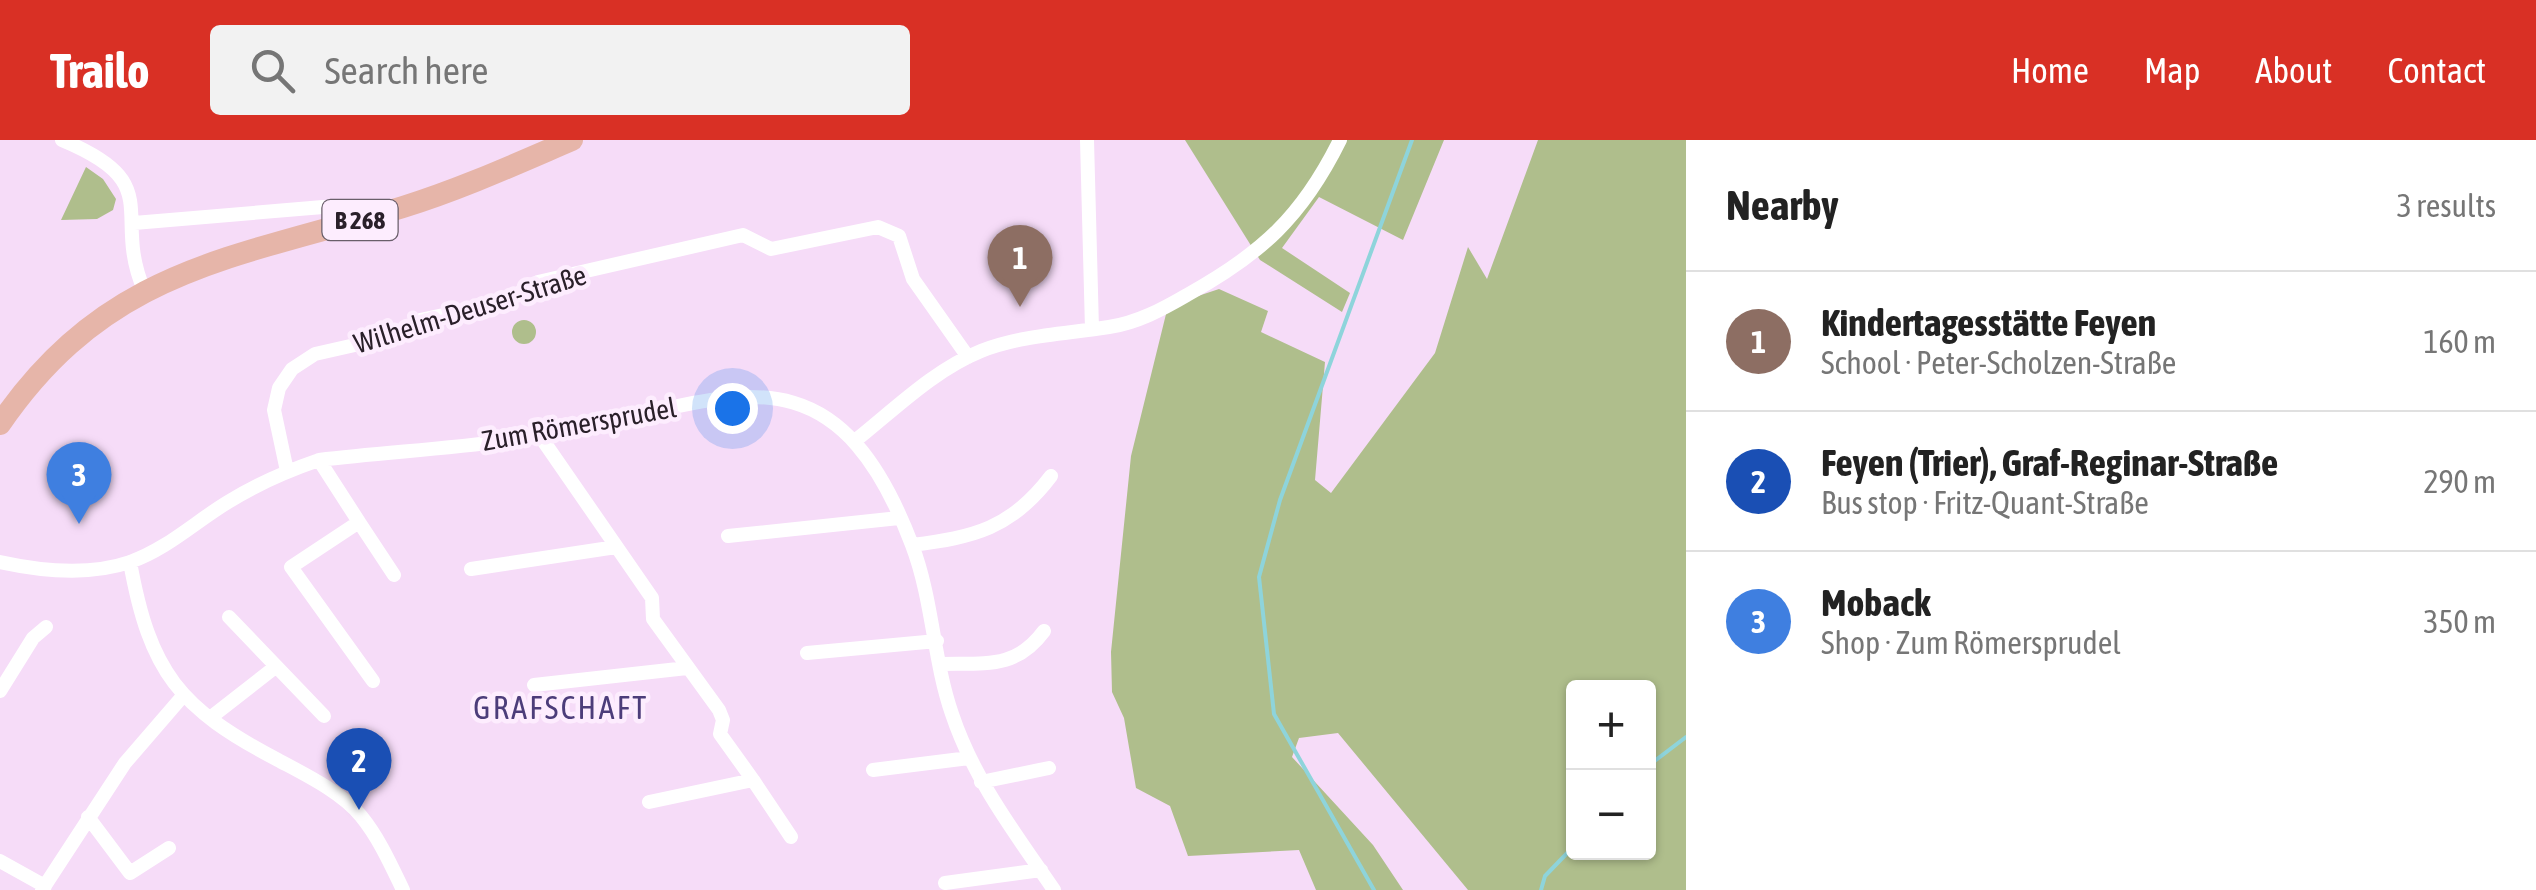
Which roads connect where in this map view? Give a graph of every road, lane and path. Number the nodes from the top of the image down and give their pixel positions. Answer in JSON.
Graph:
{"nodes":[{"id":1,"x":62,"y":140,"type":"edge"},
{"id":2,"x":572,"y":140,"type":"edge"},
{"id":3,"x":1087,"y":140,"type":"edge"},
{"id":4,"x":1340,"y":140,"type":"edge"},
{"id":5,"x":323,"y":208,"type":"dead end"},
{"id":6,"x":134,"y":223,"type":"junction"},
{"id":7,"x":144,"y":290,"type":"junction"},
{"id":8,"x":1092,"y":329,"type":"junction"},
{"id":9,"x":968,"y":358,"type":"junction"},
{"id":10,"x":0,"y":424,"type":"edge"},
{"id":11,"x":540,"y":436,"type":"junction"},
{"id":12,"x":856,"y":440,"type":"junction"},
{"id":13,"x":319,"y":460,"type":"junction"},
{"id":14,"x":287,"y":471,"type":"junction"},
{"id":15,"x":1051,"y":476,"type":"dead end"},
{"id":16,"x":899,"y":518,"type":"junction"},
{"id":17,"x":358,"y":522,"type":"junction"},
{"id":18,"x":728,"y":536,"type":"dead end"},
{"id":19,"x":912,"y":545,"type":"junction"},
{"id":20,"x":616,"y":547,"type":"junction"},
{"id":21,"x":0,"y":562,"type":"edge"},
{"id":22,"x":130,"y":562,"type":"junction"},
{"id":23,"x":471,"y":569,"type":"dead end"},
{"id":24,"x":394,"y":575,"type":"dead end"},
{"id":25,"x":229,"y":616,"type":"dead end"},
{"id":26,"x":46,"y":626,"type":"dead end"},
{"id":27,"x":1044,"y":631,"type":"dead end"},
{"id":28,"x":937,"y":642,"type":"junction"},
{"id":29,"x":806,"y":652,"type":"dead end"},
{"id":30,"x":942,"y":664,"type":"junction"},
{"id":31,"x":274,"y":668,"type":"junction"},
{"id":32,"x":687,"y":668,"type":"junction"},
{"id":33,"x":374,"y":681,"type":"dead end"},
{"id":34,"x":534,"y":685,"type":"dead end"},
{"id":35,"x":0,"y":691,"type":"edge"},
{"id":36,"x":182,"y":697,"type":"junction"},
{"id":37,"x":324,"y":716,"type":"dead end"},
{"id":38,"x":210,"y":718,"type":"junction"},
{"id":39,"x":969,"y":758,"type":"junction"},
{"id":40,"x":1049,"y":768,"type":"dead end"},
{"id":41,"x":873,"y":770,"type":"dead end"},
{"id":42,"x":753,"y":780,"type":"junction"},
{"id":43,"x":981,"y":782,"type":"junction"},
{"id":44,"x":649,"y":802,"type":"dead end"},
{"id":45,"x":88,"y":817,"type":"junction"},
{"id":46,"x":792,"y":837,"type":"dead end"},
{"id":47,"x":169,"y":848,"type":"dead end"},
{"id":48,"x":0,"y":861,"type":"edge"},
{"id":49,"x":1041,"y":870,"type":"junction"},
{"id":50,"x":944,"y":883,"type":"dead end"},
{"id":51,"x":43,"y":888,"type":"edge"},
{"id":52,"x":403,"y":890,"type":"edge"},
{"id":53,"x":1054,"y":890,"type":"edge"}],
"edges":[{"from":1,"to":6,"type":"street"},
{"from":2,"to":7,"type":"main road","number":"B 268"},
{"from":3,"to":8,"type":"street"},
{"from":4,"to":8,"type":"street"},
{"from":5,"to":6,"type":"street"},
{"from":6,"to":7,"type":"street"},
{"from":7,"to":10,"type":"main road","number":"B 268"},
{"from":8,"to":9,"type":"street"},
{"from":9,"to":12,"type":"street"},
{"from":9,"to":14,"type":"street","name":"Wilhelm-Deuser-Straße"},
{"from":11,"to":12,"type":"street","name":"Zum Römersprudel"},
{"from":11,"to":13,"type":"street","name":"Zum Römersprudel"},
{"from":11,"to":20,"type":"street"},
{"from":12,"to":16,"type":"street","name":"Zum Römersprudel"},
{"from":13,"to":14,"type":"street","name":"Zum Römersprudel"},
{"from":13,"to":17,"type":"street"},
{"from":14,"to":22,"type":"street","name":"Zum Römersprudel"},
{"from":15,"to":19,"type":"street"},
{"from":16,"to":18,"type":"street"},
{"from":16,"to":19,"type":"street","name":"Zum Römersprudel"},
{"from":17,"to":24,"type":"street"},
{"from":17,"to":33,"type":"street"},
{"from":19,"to":28,"type":"street","name":"Zum Römersprudel"},
{"from":20,"to":23,"type":"street"},
{"from":20,"to":32,"type":"street"},
{"from":21,"to":22,"type":"street","name":"Zum Römersprudel"},
{"from":22,"to":36,"type":"street"},
{"from":25,"to":31,"type":"street"},
{"from":26,"to":35,"type":"street"},
{"from":27,"to":30,"type":"street"},
{"from":28,"to":29,"type":"street"},
{"from":28,"to":30,"type":"street","name":"Zum Römersprudel"},
{"from":30,"to":39,"type":"street","name":"Zum Römersprudel"},
{"from":31,"to":37,"type":"street"},
{"from":31,"to":38,"type":"street"},
{"from":32,"to":34,"type":"street"},
{"from":32,"to":42,"type":"street"},
{"from":36,"to":38,"type":"street"},
{"from":36,"to":45,"type":"street"},
{"from":38,"to":52,"type":"street"},
{"from":39,"to":41,"type":"street"},
{"from":39,"to":43,"type":"street","name":"Zum Römersprudel"},
{"from":40,"to":43,"type":"street"},
{"from":42,"to":44,"type":"street"},
{"from":42,"to":46,"type":"street"},
{"from":43,"to":49,"type":"street","name":"Zum Römersprudel"},
{"from":45,"to":47,"type":"street"},
{"from":45,"to":51,"type":"street"},
{"from":48,"to":51,"type":"street"},
{"from":49,"to":50,"type":"street"},
{"from":49,"to":53,"type":"street","name":"Zum Römersprudel"}]}
